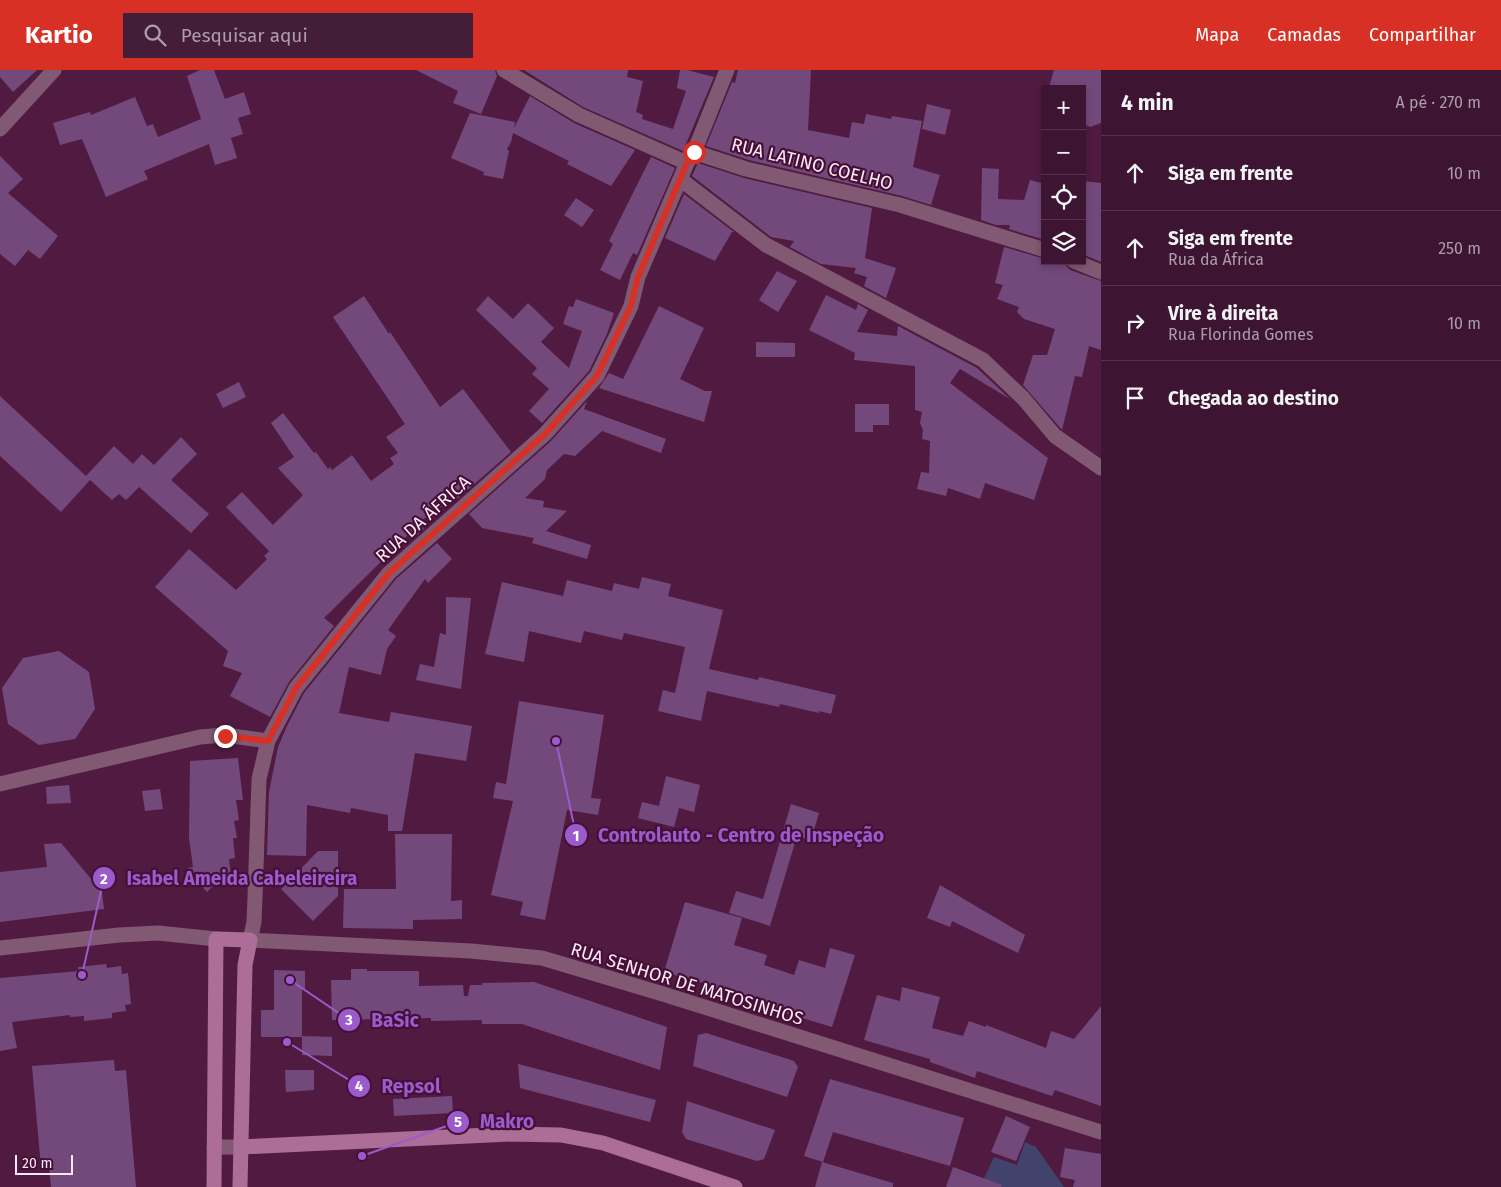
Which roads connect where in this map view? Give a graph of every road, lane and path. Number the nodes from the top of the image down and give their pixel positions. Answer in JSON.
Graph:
{"nodes":[{"id":1,"x":54,"y":70,"type":"edge"},
{"id":2,"x":504,"y":70,"type":"edge"},
{"id":3,"x":727,"y":70,"type":"edge"},
{"id":4,"x":0,"y":129,"type":"edge"},
{"id":5,"x":690,"y":157,"type":"junction"},
{"id":6,"x":680,"y":180,"type":"junction"},
{"id":7,"x":1041,"y":249,"type":"edge"},
{"id":8,"x":1084,"y":265,"type":"edge"},
{"id":9,"x":1101,"y":272,"type":"edge"},
{"id":10,"x":1101,"y":468,"type":"edge"},
{"id":11,"x":268,"y":741,"type":"junction"},
{"id":12,"x":0,"y":784,"type":"edge"},
{"id":13,"x":216,"y":939,"type":"junction"},
{"id":14,"x":250,"y":940,"type":"junction"},
{"id":15,"x":0,"y":948,"type":"edge"},
{"id":16,"x":1101,"y":1132,"type":"edge"},
{"id":17,"x":214,"y":1147,"type":"junction"},
{"id":18,"x":241,"y":1147,"type":"junction"},
{"id":19,"x":214,"y":1187,"type":"edge"},
{"id":20,"x":240,"y":1187,"type":"edge"},
{"id":21,"x":735,"y":1187,"type":"edge"}],
"edges":[{"from":1,"to":4,"type":"street"},
{"from":2,"to":5,"type":"street","name":"RUA LATINO COELHO"},
{"from":3,"to":5,"type":"street","name":"RUA DA ÁFRICA"},
{"from":5,"to":6,"type":"street","name":"RUA DA ÁFRICA"},
{"from":5,"to":7,"type":"street","name":"RUA LATINO COELHO"},
{"from":6,"to":10,"type":"street"},
{"from":6,"to":11,"type":"street","name":"RUA DA ÁFRICA"},
{"from":8,"to":9,"type":"street"},
{"from":11,"to":12,"type":"street"},
{"from":11,"to":14,"type":"street","name":"RUA DA ÁFRICA"},
{"from":13,"to":14,"type":"main road"},
{"from":13,"to":15,"type":"street"},
{"from":13,"to":17,"type":"main road"},
{"from":14,"to":16,"type":"street","name":"RUA SENHOR DE MATOSINHOS"},
{"from":14,"to":18,"type":"main road"},
{"from":17,"to":18,"type":"street"},
{"from":17,"to":19,"type":"main road"},
{"from":18,"to":20,"type":"main road"},
{"from":18,"to":21,"type":"main road"}]}
